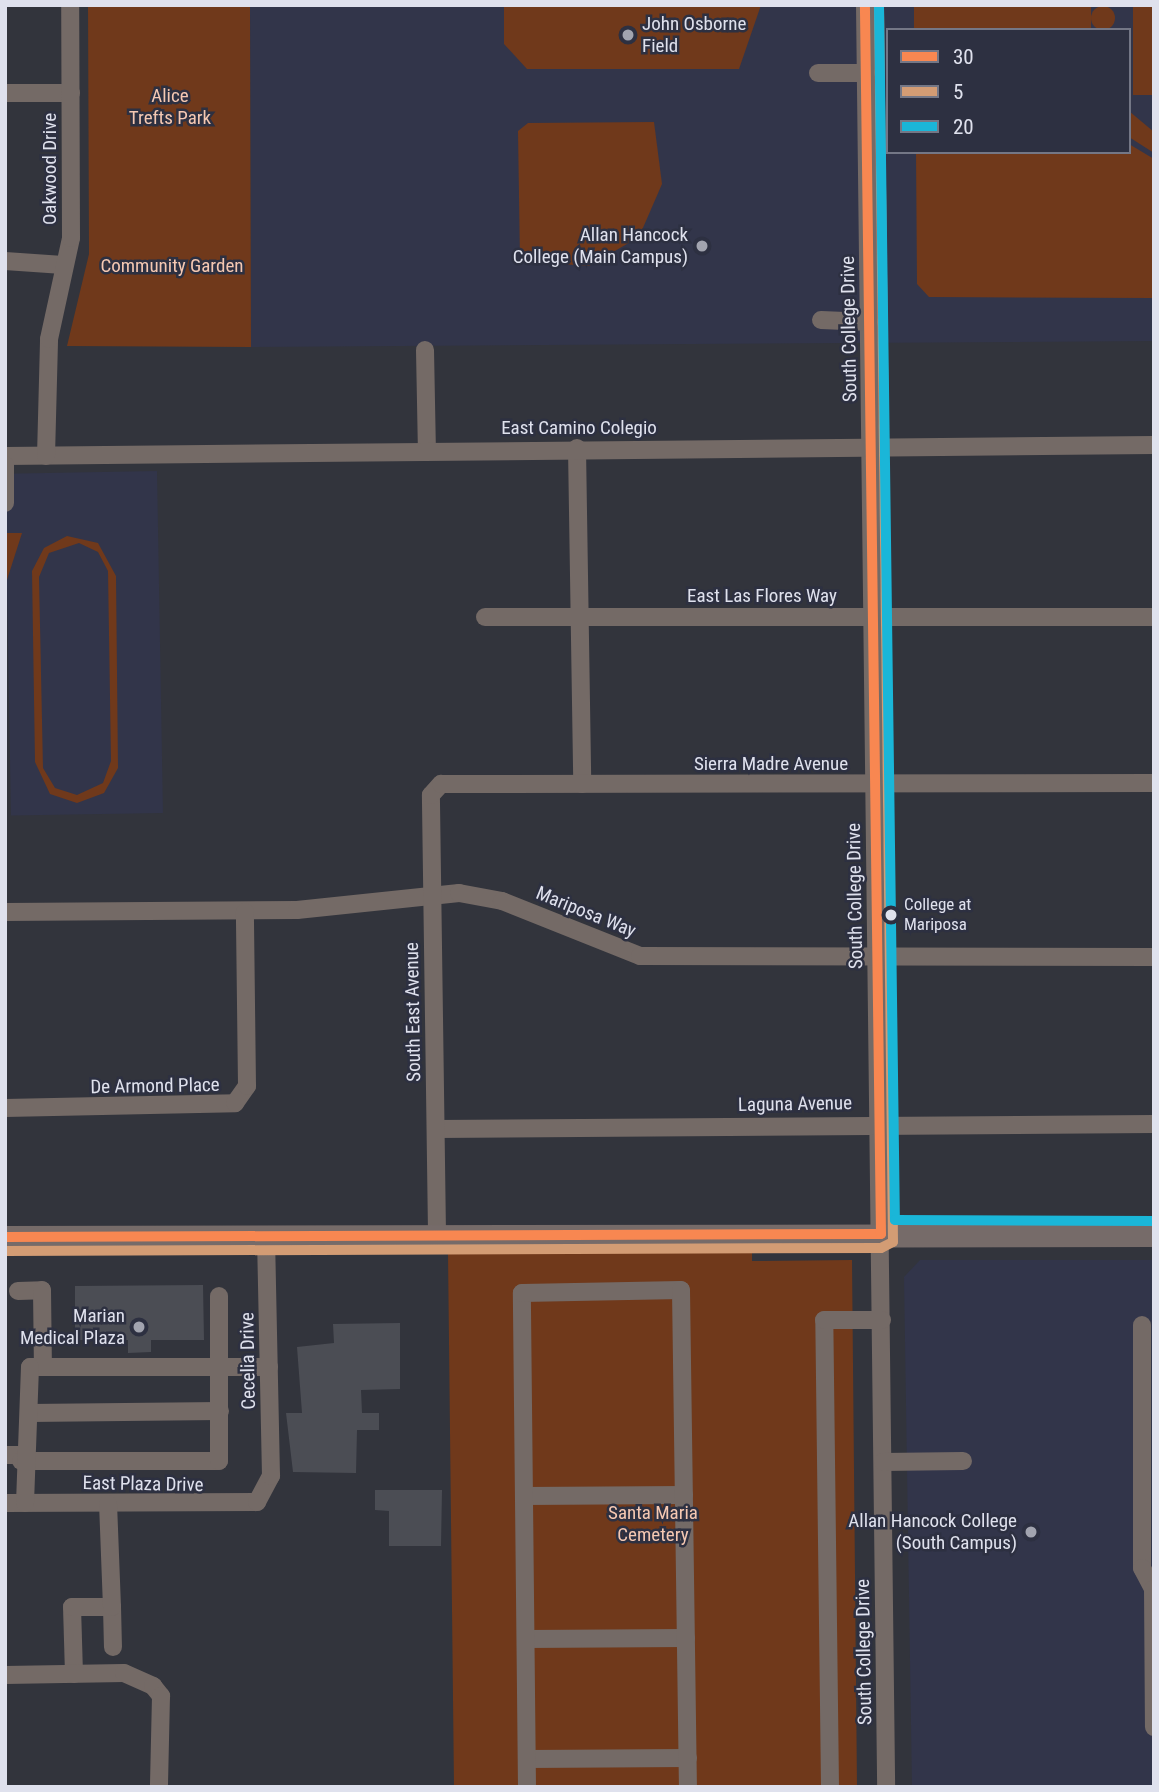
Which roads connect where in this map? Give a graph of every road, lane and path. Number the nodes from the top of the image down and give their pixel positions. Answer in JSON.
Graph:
{"nodes":[{"id":1,"x":70,"y":5,"type":"edge"},
{"id":2,"x":865,"y":5,"type":"edge"},
{"id":3,"x":866,"y":73,"type":"junction"},
{"id":4,"x":818,"y":74,"type":"dead end"},
{"id":5,"x":5,"y":93,"type":"edge"},
{"id":6,"x":71,"y":93,"type":"junction"},
{"id":7,"x":5,"y":261,"type":"edge"},
{"id":8,"x":63,"y":265,"type":"junction"},
{"id":9,"x":821,"y":320,"type":"dead end"},
{"id":10,"x":869,"y":322,"type":"junction"},
{"id":11,"x":425,"y":350,"type":"dead end"},
{"id":12,"x":1154,"y":445,"type":"edge"},
{"id":13,"x":577,"y":448,"type":"junction"},
{"id":14,"x":871,"y":449,"type":"junction"},
{"id":15,"x":427,"y":450,"type":"junction"},
{"id":16,"x":5,"y":456,"type":"edge"},
{"id":17,"x":46,"y":456,"type":"junction"},
{"id":18,"x":5,"y":465,"type":"edge"},
{"id":19,"x":5,"y":503,"type":"edge"},
{"id":20,"x":485,"y":617,"type":"dead end"},
{"id":21,"x":581,"y":617,"type":"junction"},
{"id":22,"x":873,"y":617,"type":"junction"},
{"id":23,"x":1154,"y":617,"type":"edge"},
{"id":24,"x":1154,"y":783,"type":"edge"},
{"id":25,"x":582,"y":784,"type":"junction"},
{"id":26,"x":875,"y":786,"type":"junction"},
{"id":27,"x":432,"y":791,"type":"joint"},
{"id":28,"x":432,"y":895,"type":"junction"},
{"id":29,"x":5,"y":912,"type":"edge"},
{"id":30,"x":245,"y":912,"type":"junction"},
{"id":31,"x":877,"y":957,"type":"junction"},
{"id":32,"x":1154,"y":957,"type":"edge"},
{"id":33,"x":5,"y":1108,"type":"edge"},
{"id":34,"x":879,"y":1124,"type":"junction"},
{"id":35,"x":1154,"y":1124,"type":"edge"},
{"id":36,"x":436,"y":1129,"type":"junction"},
{"id":37,"x":437,"y":1233,"type":"junction"},
{"id":38,"x":881,"y":1234,"type":"junction"},
{"id":39,"x":1154,"y":1235,"type":"edge"},
{"id":40,"x":5,"y":1237,"type":"edge"},
{"id":41,"x":266,"y":1237,"type":"junction"},
{"id":42,"x":18,"y":1290,"type":"dead end"},
{"id":43,"x":219,"y":1296,"type":"dead end"},
{"id":44,"x":882,"y":1320,"type":"junction"},
{"id":45,"x":1142,"y":1325,"type":"dead end"},
{"id":46,"x":36,"y":1367,"type":"junction"},
{"id":47,"x":220,"y":1367,"type":"junction"},
{"id":48,"x":269,"y":1367,"type":"junction"},
{"id":49,"x":220,"y":1411,"type":"junction"},
{"id":50,"x":29,"y":1413,"type":"junction"},
{"id":51,"x":20,"y":1460,"type":"edge"},
{"id":52,"x":963,"y":1461,"type":"dead end"},
{"id":53,"x":883,"y":1462,"type":"junction"},
{"id":54,"x":269,"y":1483,"type":"joint"},
{"id":55,"x":684,"y":1495,"type":"junction"},
{"id":56,"x":524,"y":1496,"type":"junction"},
{"id":57,"x":5,"y":1503,"type":"edge"},
{"id":58,"x":25,"y":1503,"type":"junction"},
{"id":59,"x":108,"y":1504,"type":"junction"},
{"id":60,"x":111,"y":1607,"type":"junction"},
{"id":61,"x":686,"y":1638,"type":"junction"},
{"id":62,"x":526,"y":1640,"type":"junction"},
{"id":63,"x":113,"y":1647,"type":"dead end"},
{"id":64,"x":75,"y":1674,"type":"junction"},
{"id":65,"x":5,"y":1675,"type":"edge"},
{"id":66,"x":1154,"y":1727,"type":"edge"},
{"id":67,"x":688,"y":1758,"type":"junction"},
{"id":68,"x":527,"y":1759,"type":"junction"},
{"id":69,"x":159,"y":1787,"type":"edge"},
{"id":70,"x":527,"y":1787,"type":"edge"},
{"id":71,"x":688,"y":1787,"type":"edge"},
{"id":72,"x":830,"y":1787,"type":"edge"},
{"id":73,"x":886,"y":1787,"type":"edge"}],
"edges":[{"from":1,"to":6,"type":"street","name":"Oakwood Drive"},
{"from":2,"to":3,"type":"street","name":"South College Drive"},
{"from":3,"to":4,"type":"street"},
{"from":3,"to":10,"type":"street","name":"South College Drive"},
{"from":5,"to":6,"type":"street"},
{"from":6,"to":8,"type":"street","name":"Oakwood Drive"},
{"from":7,"to":8,"type":"street"},
{"from":8,"to":17,"type":"street","name":"Oakwood Drive"},
{"from":9,"to":10,"type":"street"},
{"from":10,"to":14,"type":"street","name":"South College Drive"},
{"from":11,"to":15,"type":"street"},
{"from":12,"to":14,"type":"street","name":"East Camino Colegio"},
{"from":13,"to":14,"type":"street","name":"East Camino Colegio"},
{"from":13,"to":15,"type":"street","name":"East Camino Colegio"},
{"from":13,"to":21,"type":"street"},
{"from":14,"to":22,"type":"street","name":"South College Drive"},
{"from":15,"to":17,"type":"street","name":"East Camino Colegio"},
{"from":16,"to":17,"type":"street","name":"East Camino Colegio"},
{"from":18,"to":19,"type":"street"},
{"from":20,"to":21,"type":"street","name":"East Las Flores Way"},
{"from":21,"to":22,"type":"street","name":"East Las Flores Way"},
{"from":21,"to":25,"type":"street"},
{"from":22,"to":23,"type":"street","name":"East Las Flores Way"},
{"from":22,"to":26,"type":"street","name":"South College Drive"},
{"from":24,"to":26,"type":"street","name":"Sierra Madre Avenue"},
{"from":25,"to":26,"type":"street","name":"Sierra Madre Avenue"},
{"from":25,"to":27,"type":"street","name":"Sierra Madre Avenue"},
{"from":26,"to":31,"type":"street","name":"South College Drive"},
{"from":27,"to":28,"type":"street","name":"South East Avenue"},
{"from":28,"to":30,"type":"street","name":"Mariposa Way"},
{"from":28,"to":31,"type":"street","name":"Mariposa Way"},
{"from":28,"to":36,"type":"street","name":"South East Avenue"},
{"from":29,"to":30,"type":"street","name":"Mariposa Way"},
{"from":30,"to":33,"type":"street","name":"De Armond Place"},
{"from":31,"to":32,"type":"street","name":"Mariposa Way"},
{"from":31,"to":34,"type":"street","name":"South College Drive"},
{"from":34,"to":35,"type":"street","name":"Laguna Avenue"},
{"from":34,"to":36,"type":"street","name":"Laguna Avenue"},
{"from":34,"to":38,"type":"street","name":"South College Drive"},
{"from":36,"to":37,"type":"street","name":"South East Avenue"},
{"from":37,"to":38,"type":"main road"},
{"from":37,"to":41,"type":"main road"},
{"from":38,"to":39,"type":"main road"},
{"from":38,"to":44,"type":"street","name":"South College Drive"},
{"from":40,"to":41,"type":"main road"},
{"from":41,"to":48,"type":"street","name":"Cecelia Drive"},
{"from":42,"to":46,"type":"street"},
{"from":43,"to":47,"type":"street"},
{"from":44,"to":53,"type":"street","name":"South College Drive"},
{"from":44,"to":72,"type":"street"},
{"from":45,"to":66,"type":"street"},
{"from":46,"to":47,"type":"street"},
{"from":46,"to":50,"type":"street"},
{"from":46,"to":51,"type":"street"},
{"from":47,"to":48,"type":"street"},
{"from":47,"to":49,"type":"street"},
{"from":48,"to":54,"type":"street","name":"Cecelia Drive"},
{"from":49,"to":50,"type":"street"},
{"from":49,"to":51,"type":"street"},
{"from":50,"to":51,"type":"street"},
{"from":51,"to":58,"type":"street"},
{"from":52,"to":53,"type":"street"},
{"from":53,"to":73,"type":"street","name":"South College Drive"},
{"from":54,"to":59,"type":"street","name":"East Plaza Drive"},
{"from":55,"to":56,"type":"street"},
{"from":55,"to":56,"type":"street"},
{"from":55,"to":61,"type":"street"},
{"from":56,"to":62,"type":"street"},
{"from":57,"to":58,"type":"street","name":"East Plaza Drive"},
{"from":58,"to":59,"type":"street","name":"East Plaza Drive"},
{"from":59,"to":60,"type":"street"},
{"from":60,"to":63,"type":"street"},
{"from":60,"to":64,"type":"street"},
{"from":61,"to":62,"type":"street"},
{"from":61,"to":67,"type":"street"},
{"from":62,"to":68,"type":"street"},
{"from":64,"to":65,"type":"street"},
{"from":64,"to":69,"type":"street"},
{"from":67,"to":68,"type":"street"},
{"from":67,"to":71,"type":"street"},
{"from":68,"to":70,"type":"street"}]}
